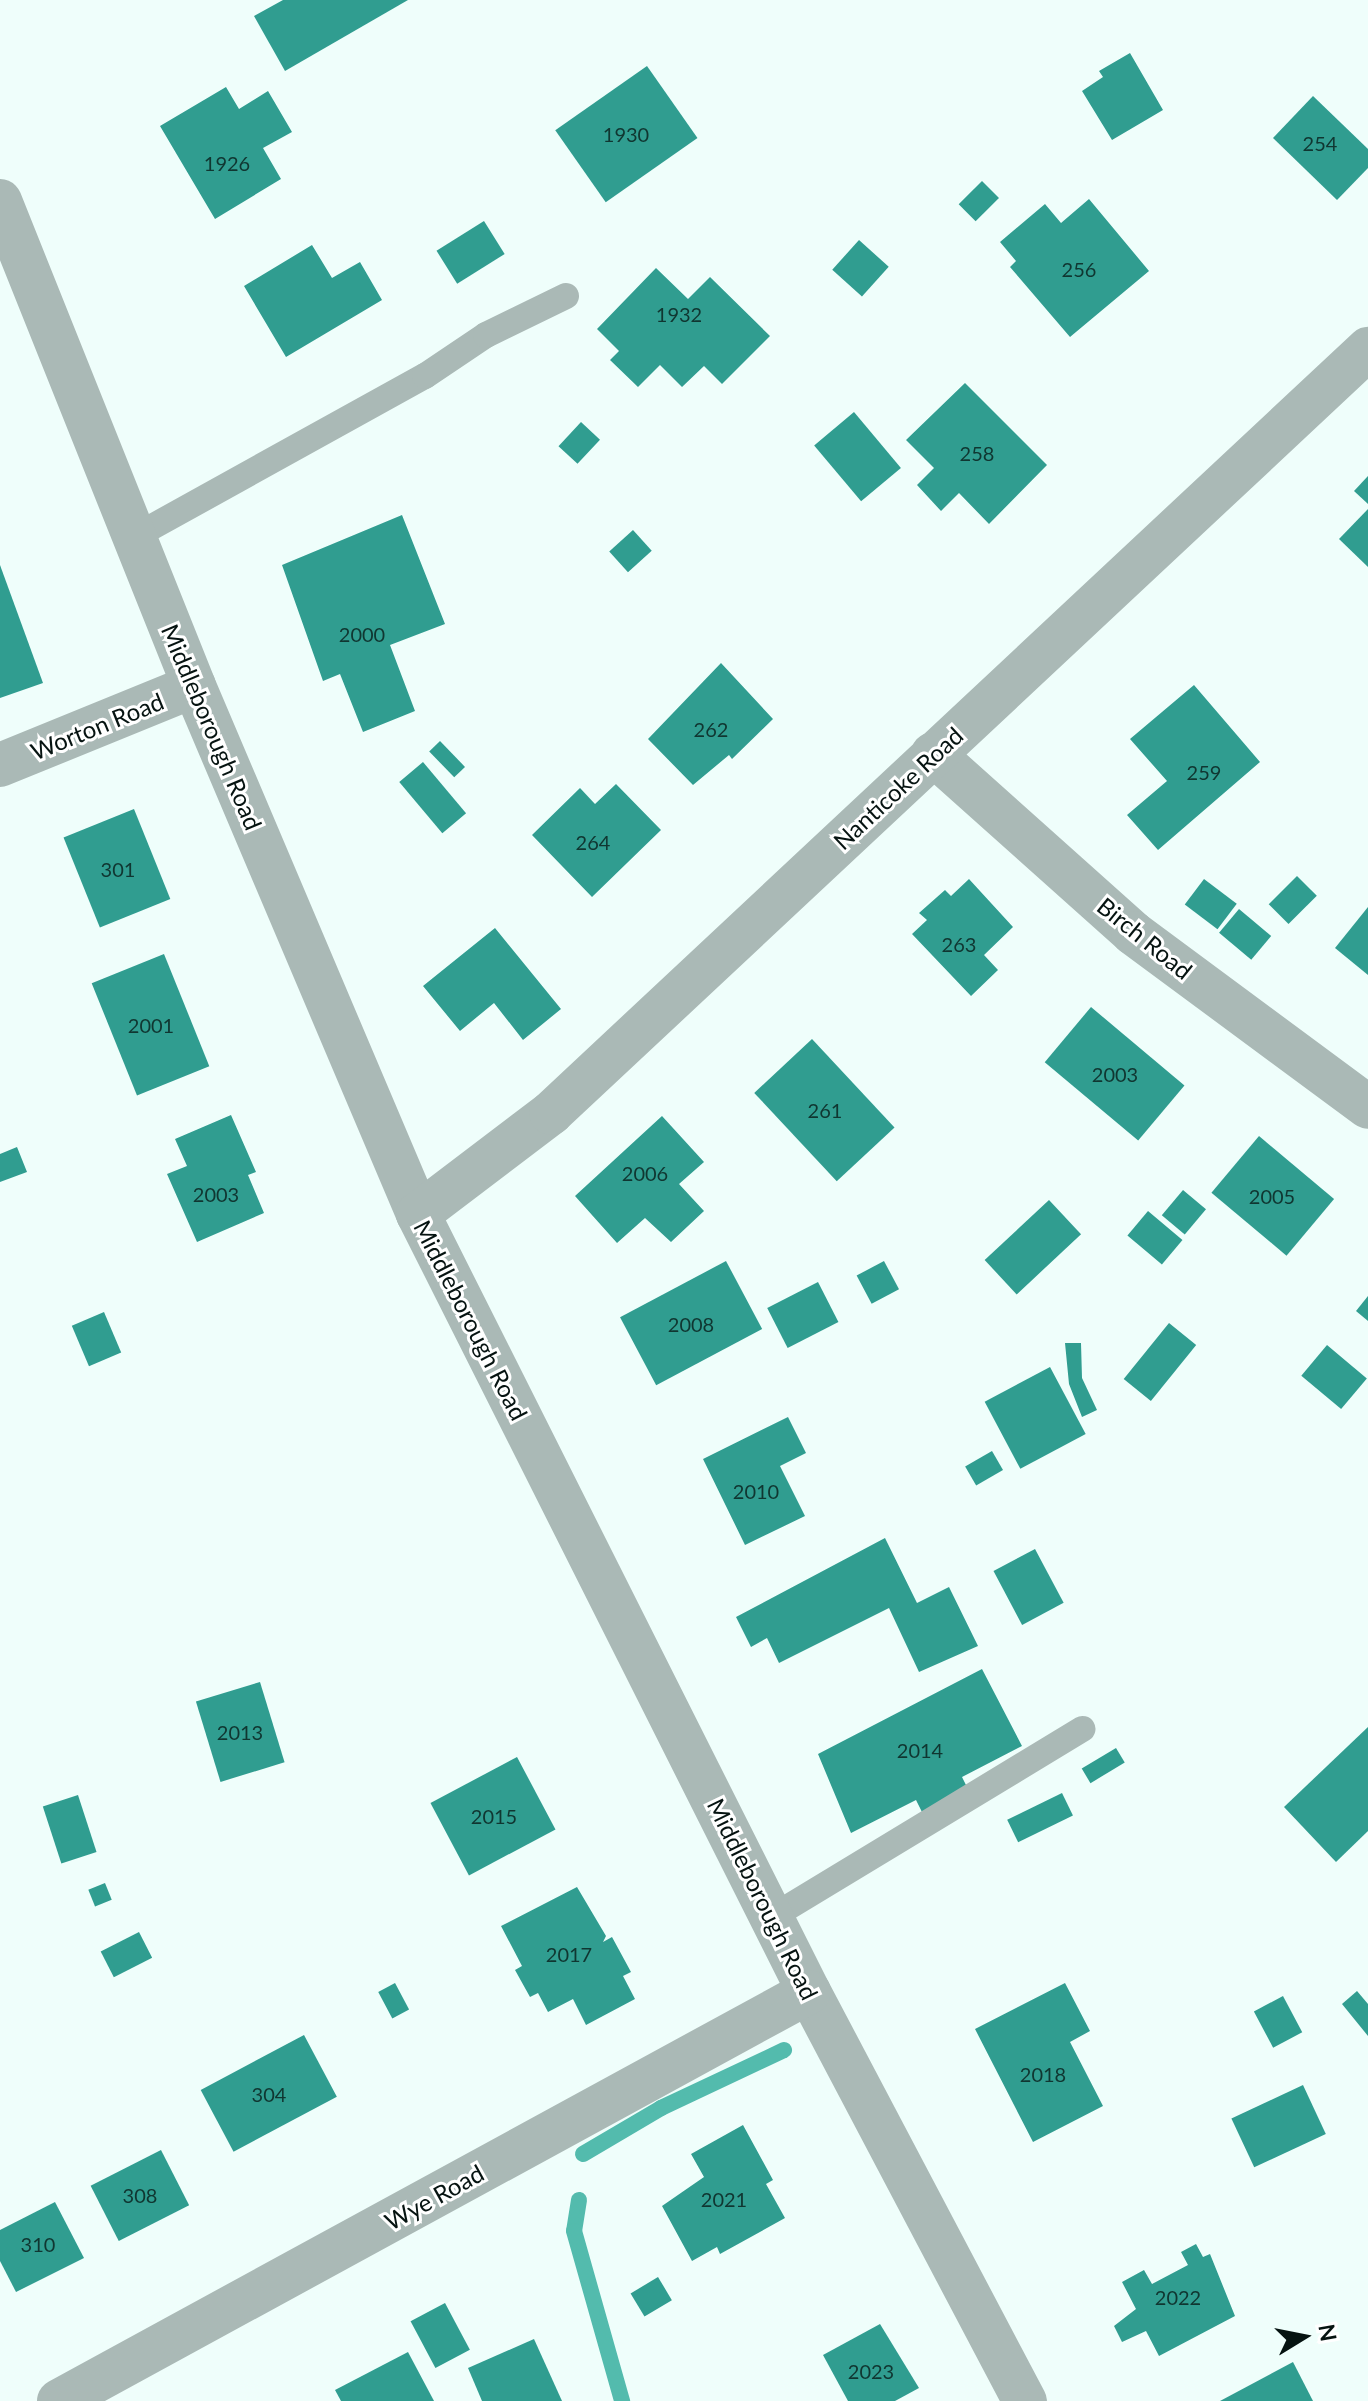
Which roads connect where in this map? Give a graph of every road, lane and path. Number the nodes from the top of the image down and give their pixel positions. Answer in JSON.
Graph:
{"nodes":[{"id":1,"x":0,"y":201,"type":"edge"},
{"id":2,"x":566,"y":296,"type":"dead end"},
{"id":3,"x":1368,"y":349,"type":"edge"},
{"id":4,"x":134,"y":537,"type":"junction"},
{"id":5,"x":194,"y":686,"type":"junction"},
{"id":6,"x":933,"y":754,"type":"junction"},
{"id":7,"x":0,"y":765,"type":"edge"},
{"id":8,"x":1368,"y":1107,"type":"edge"},
{"id":9,"x":418,"y":1214,"type":"junction"},
{"id":10,"x":1082,"y":1729,"type":"dead end"},
{"id":11,"x":772,"y":1917,"type":"junction"},
{"id":12,"x":809,"y":1992,"type":"junction"},
{"id":13,"x":59,"y":2401,"type":"edge"},
{"id":14,"x":1025,"y":2401,"type":"edge"}],
"edges":[{"from":1,"to":4,"type":"street","name":"Middleborough Road"},
{"from":2,"to":4,"type":"lane"},
{"from":3,"to":6,"type":"street","name":"Nanticoke Road"},
{"from":4,"to":5,"type":"street","name":"Middleborough Road"},
{"from":5,"to":7,"type":"street","name":"Worton Road"},
{"from":5,"to":9,"type":"street","name":"Middleborough Road"},
{"from":6,"to":8,"type":"street","name":"Birch Road"},
{"from":6,"to":9,"type":"street","name":"Nanticoke Road"},
{"from":9,"to":11,"type":"street","name":"Middleborough Road"},
{"from":10,"to":11,"type":"lane"},
{"from":11,"to":12,"type":"street","name":"Middleborough Road"},
{"from":12,"to":13,"type":"street","name":"Wye Road"},
{"from":12,"to":14,"type":"street","name":"Middleborough Road"}]}
